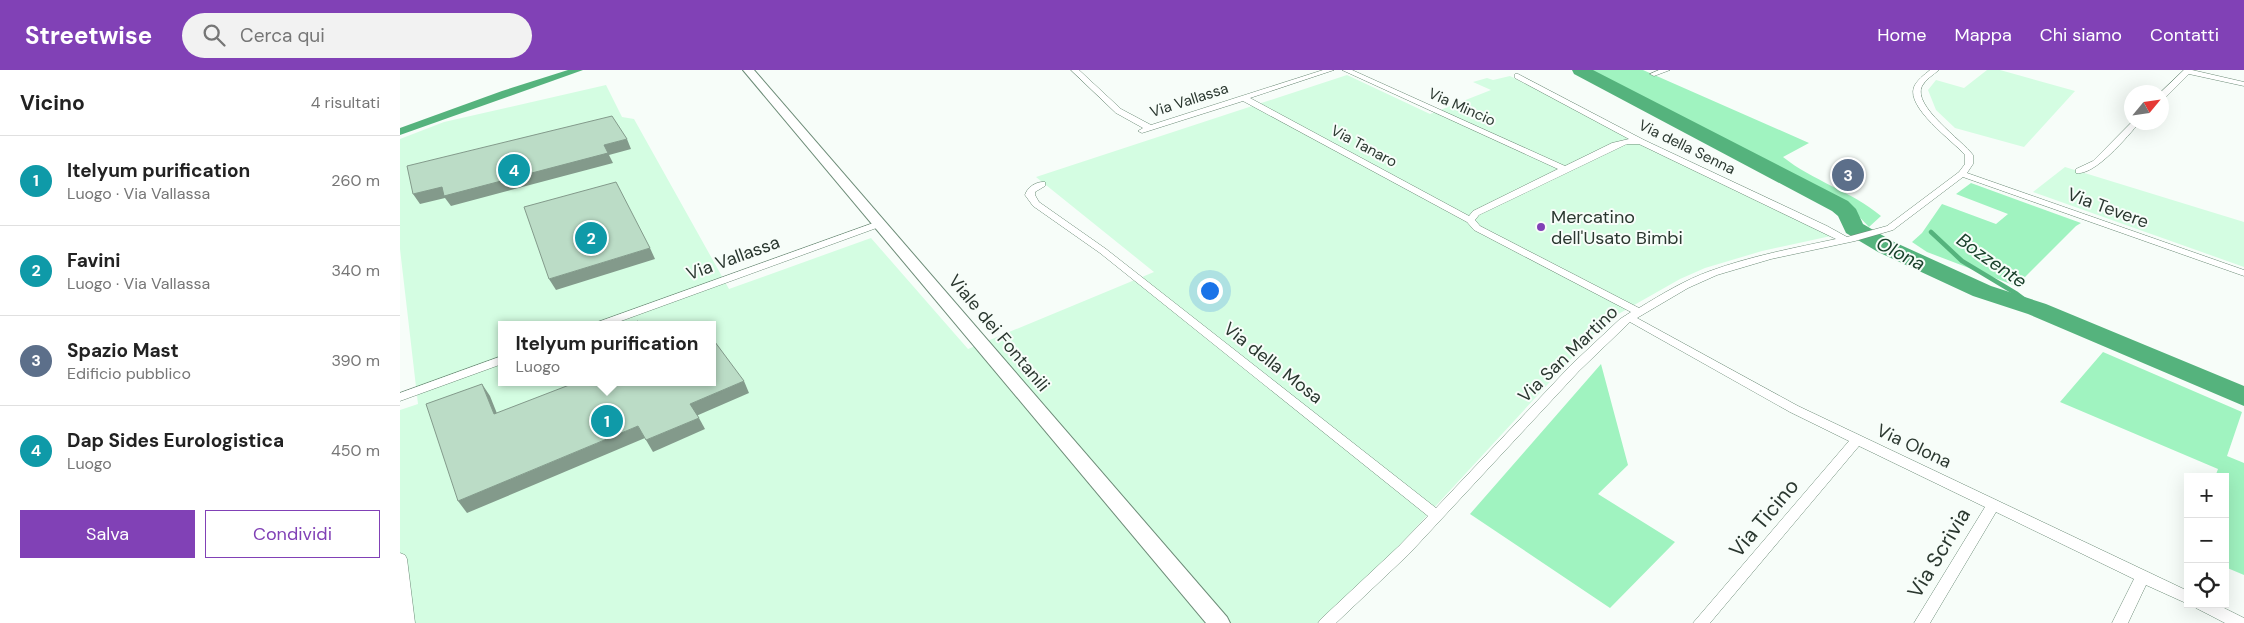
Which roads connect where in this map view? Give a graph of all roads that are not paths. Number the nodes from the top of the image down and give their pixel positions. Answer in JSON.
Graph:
{"nodes":[{"id":1,"x":1075,"y":70,"type":"edge"},
{"id":2,"x":1330,"y":70,"type":"edge"},
{"id":3,"x":1346,"y":70,"type":"edge"},
{"id":4,"x":1666,"y":70,"type":"edge"},
{"id":5,"x":1935,"y":70,"type":"edge"},
{"id":6,"x":2187,"y":70,"type":"edge"},
{"id":7,"x":752,"y":71,"type":"edge"},
{"id":8,"x":1654,"y":74,"type":"dead end"},
{"id":9,"x":1518,"y":76,"type":"dead end"},
{"id":10,"x":2244,"y":84,"type":"edge"},
{"id":11,"x":2169,"y":89,"type":"edge"},
{"id":12,"x":1244,"y":98,"type":"junction"},
{"id":13,"x":2128,"y":130,"type":"edge"},
{"id":14,"x":1641,"y":142,"type":"junction"},
{"id":15,"x":1566,"y":169,"type":"junction"},
{"id":16,"x":2079,"y":171,"type":"dead end"},
{"id":17,"x":1962,"y":174,"type":"junction"},
{"id":18,"x":1042,"y":184,"type":"dead end"},
{"id":19,"x":1470,"y":220,"type":"junction"},
{"id":20,"x":879,"y":224,"type":"junction"},
{"id":21,"x":1850,"y":239,"type":"junction"},
{"id":22,"x":2244,"y":273,"type":"edge"},
{"id":23,"x":1634,"y":315,"type":"junction"},
{"id":24,"x":610,"y":321,"type":"edge"},
{"id":25,"x":498,"y":361,"type":"edge"},
{"id":26,"x":400,"y":396,"type":"edge"},
{"id":27,"x":1857,"y":440,"type":"junction"},
{"id":28,"x":1994,"y":505,"type":"junction"},
{"id":29,"x":1437,"y":516,"type":"junction"},
{"id":30,"x":400,"y":558,"type":"edge"},
{"id":31,"x":2143,"y":576,"type":"junction"},
{"id":32,"x":2184,"y":596,"type":"edge"},
{"id":33,"x":2209,"y":608,"type":"edge"},
{"id":34,"x":407,"y":623,"type":"edge"},
{"id":35,"x":1219,"y":623,"type":"edge"},
{"id":36,"x":1326,"y":623,"type":"edge"},
{"id":37,"x":1701,"y":623,"type":"edge"},
{"id":38,"x":1922,"y":623,"type":"edge"},
{"id":39,"x":2120,"y":623,"type":"edge"},
{"id":40,"x":2240,"y":623,"type":"edge"}],
"edges":[{"from":1,"to":12,"type":"street","name":"Via Vallassa"},
{"from":2,"to":12,"type":"street","name":"Via Vallassa"},
{"from":3,"to":15,"type":"street","name":"Via Mincio"},
{"from":4,"to":8,"type":"street"},
{"from":5,"to":17,"type":"street"},
{"from":6,"to":10,"type":"street"},
{"from":6,"to":11,"type":"street"},
{"from":7,"to":20,"type":"main road","name":"Viale dei Fontanili"},
{"from":9,"to":14,"type":"street","name":"Via della Senna"},
{"from":12,"to":19,"type":"street","name":"Via Tanaro"},
{"from":13,"to":16,"type":"street"},
{"from":14,"to":15,"type":"street"},
{"from":14,"to":21,"type":"street","name":"Via della Senna"},
{"from":15,"to":19,"type":"street"},
{"from":17,"to":21,"type":"street","name":"Via San Martino"},
{"from":17,"to":22,"type":"street","name":"Via Tevere"},
{"from":18,"to":29,"type":"street","name":"Via della Mosa"},
{"from":19,"to":23,"type":"street","name":"Via Tanaro"},
{"from":20,"to":24,"type":"street","name":"Via Vallassa"},
{"from":20,"to":35,"type":"main road","name":"Viale dei Fontanili"},
{"from":21,"to":23,"type":"street","name":"Via San Martino"},
{"from":23,"to":27,"type":"street","name":"Via Olona"},
{"from":23,"to":29,"type":"street","name":"Via San Martino"},
{"from":25,"to":26,"type":"street"},
{"from":27,"to":28,"type":"street","name":"Via Olona"},
{"from":27,"to":37,"type":"street","name":"Via Ticino"},
{"from":28,"to":31,"type":"street","name":"Via Olona"},
{"from":28,"to":38,"type":"street","name":"Via Scrivia"},
{"from":29,"to":36,"type":"street","name":"Via San Martino"},
{"from":30,"to":34,"type":"street"},
{"from":31,"to":32,"type":"street","name":"Via Olona"},
{"from":31,"to":39,"type":"street"},
{"from":33,"to":40,"type":"street"}]}
